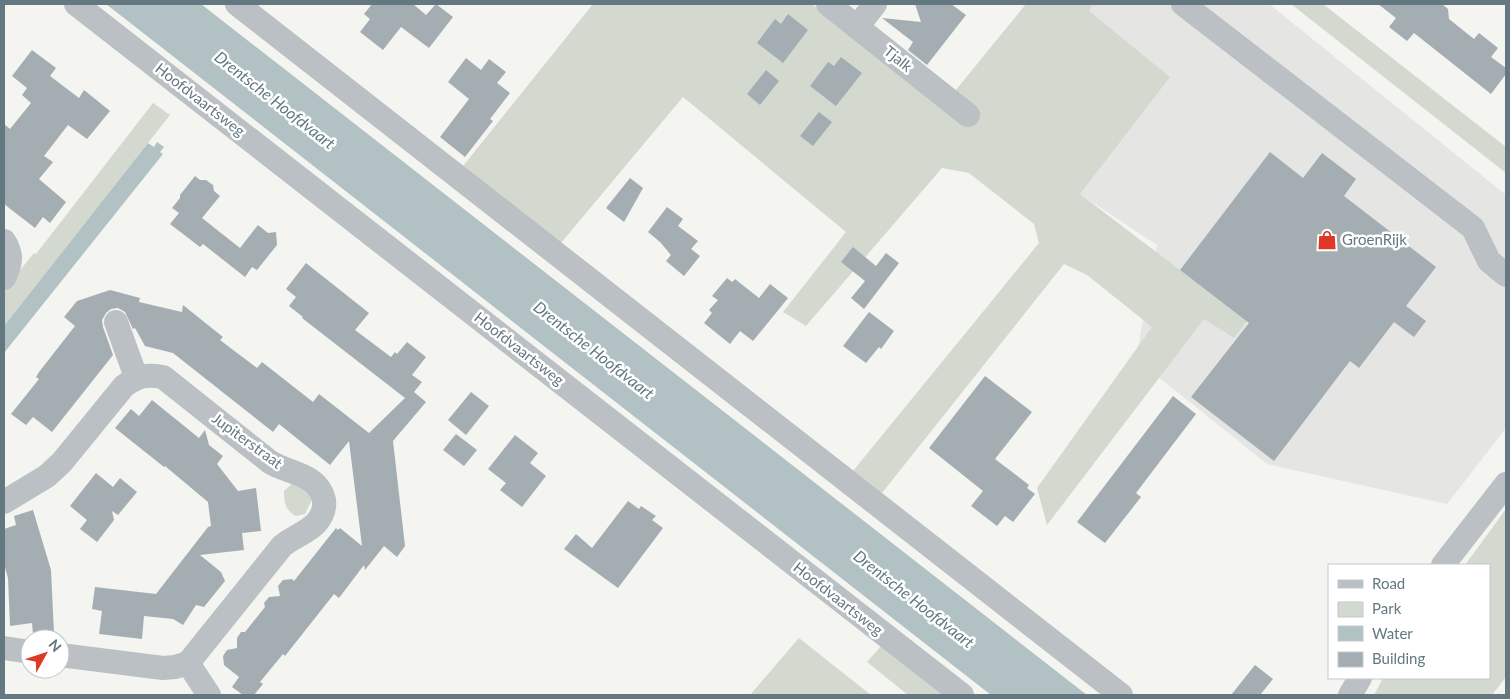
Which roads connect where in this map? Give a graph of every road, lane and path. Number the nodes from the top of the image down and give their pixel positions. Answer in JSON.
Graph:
{"nodes":[{"id":1,"x":76,"y":4,"type":"edge"},
{"id":2,"x":237,"y":4,"type":"edge"},
{"id":3,"x":828,"y":4,"type":"edge"},
{"id":4,"x":875,"y":4,"type":"edge"},
{"id":5,"x":1183,"y":4,"type":"edge"},
{"id":6,"x":857,"y":27,"type":"junction"},
{"id":7,"x":968,"y":115,"type":"dead end"},
{"id":8,"x":4,"y":241,"type":"edge"},
{"id":9,"x":1506,"y":275,"type":"edge"},
{"id":10,"x":4,"y":278,"type":"edge"},
{"id":11,"x":116,"y":322,"type":"dead end"},
{"id":12,"x":136,"y":377,"type":"junction"},
{"id":13,"x":1506,"y":484,"type":"edge"},
{"id":14,"x":4,"y":502,"type":"edge"},
{"id":15,"x":1444,"y":564,"type":"edge"},
{"id":16,"x":4,"y":648,"type":"edge"},
{"id":17,"x":20,"y":650,"type":"edge"},
{"id":18,"x":70,"y":656,"type":"edge"},
{"id":19,"x":188,"y":663,"type":"junction"},
{"id":20,"x":1359,"y":679,"type":"edge"},
{"id":21,"x":209,"y":695,"type":"edge"},
{"id":22,"x":962,"y":695,"type":"edge"},
{"id":23,"x":1121,"y":695,"type":"edge"},
{"id":24,"x":1350,"y":695,"type":"edge"}],
"edges":[{"from":1,"to":22,"type":"street","name":"Hoofdvaartsweg"},
{"from":2,"to":23,"type":"street"},
{"from":3,"to":6,"type":"street","name":"Tjalk"},
{"from":4,"to":6,"type":"street"},
{"from":5,"to":9,"type":"street"},
{"from":6,"to":7,"type":"street","name":"Tjalk"},
{"from":8,"to":10,"type":"street"},
{"from":11,"to":12,"type":"street"},
{"from":12,"to":14,"type":"street"},
{"from":12,"to":19,"type":"street","name":"Jupiterstraat"},
{"from":13,"to":15,"type":"street"},
{"from":16,"to":17,"type":"street"},
{"from":18,"to":19,"type":"street"},
{"from":19,"to":21,"type":"street"},
{"from":20,"to":24,"type":"street"}]}
